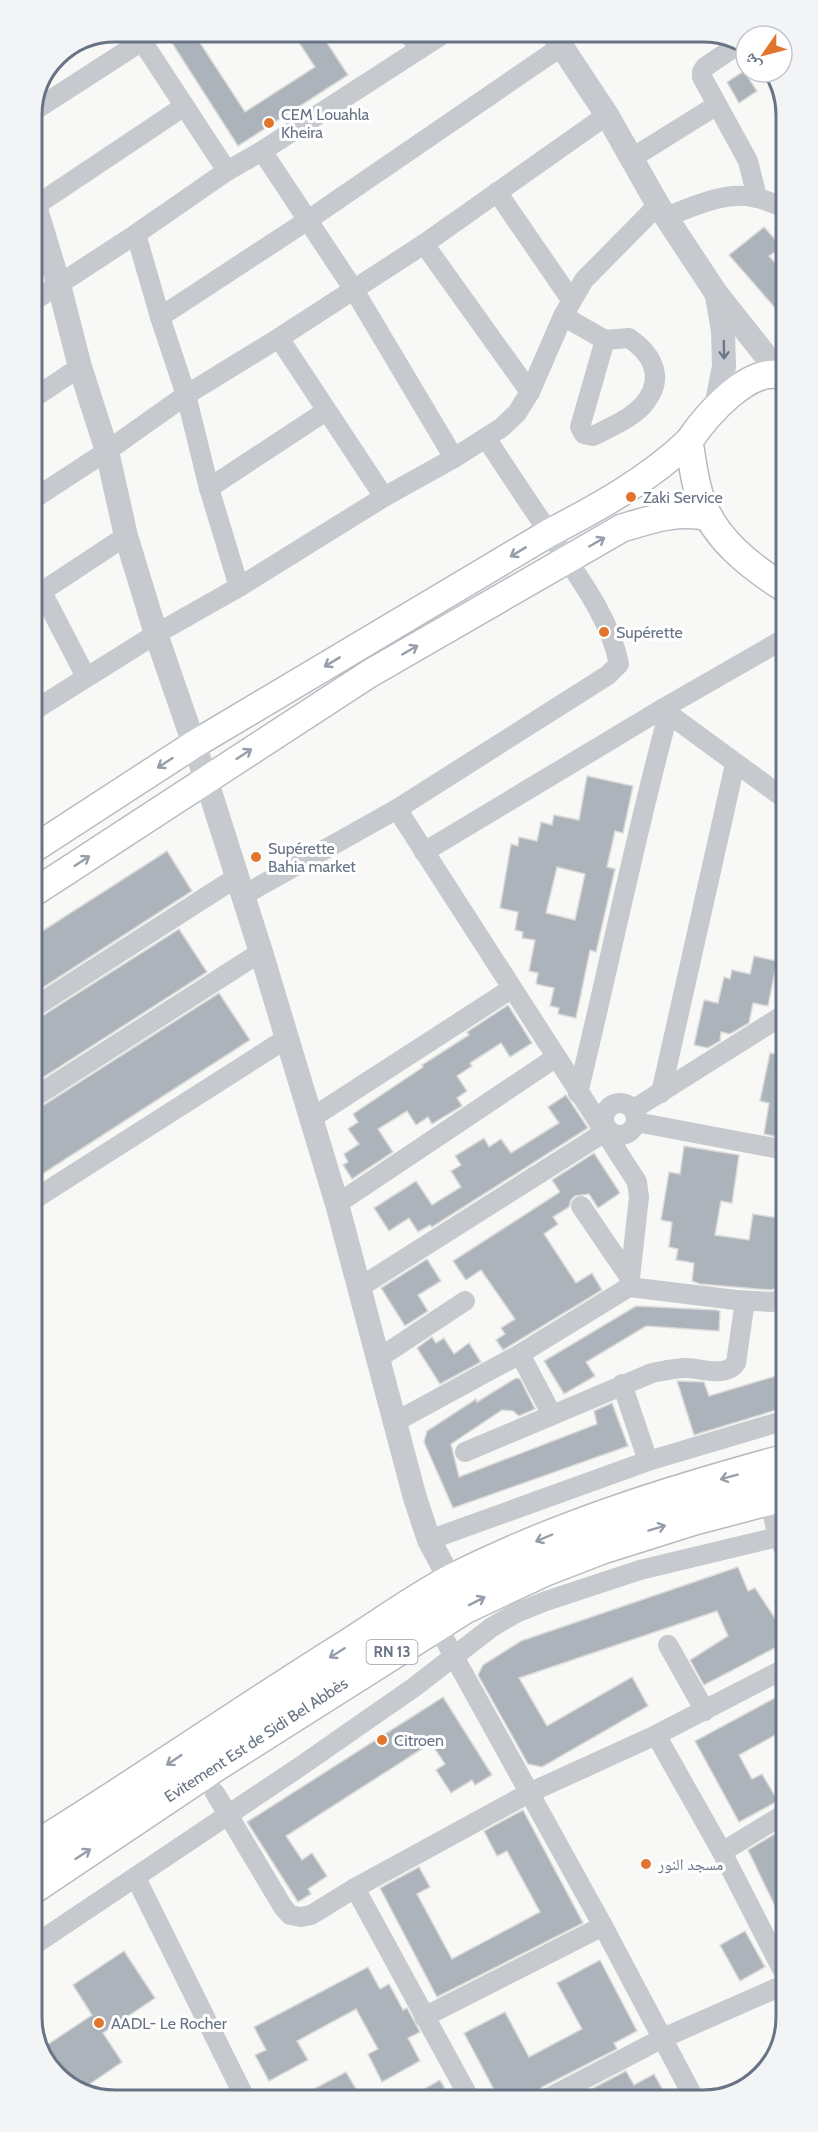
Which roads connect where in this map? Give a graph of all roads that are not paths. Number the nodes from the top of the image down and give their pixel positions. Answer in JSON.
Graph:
{"nodes":[{"id":1,"x":131,"y":42,"type":"edge"},
{"id":2,"x":143,"y":42,"type":"edge"},
{"id":3,"x":415,"y":42,"type":"edge"},
{"id":4,"x":431,"y":42,"type":"edge"},
{"id":5,"x":553,"y":42,"type":"edge"},
{"id":6,"x":559,"y":42,"type":"edge"},
{"id":7,"x":420,"y":49,"type":"junction"},
{"id":8,"x":732,"y":49,"type":"edge"},
{"id":9,"x":43,"y":104,"type":"edge"},
{"id":10,"x":717,"y":105,"type":"junction"},
{"id":11,"x":183,"y":107,"type":"junction"},
{"id":12,"x":607,"y":115,"type":"junction"},
{"id":13,"x":262,"y":151,"type":"junction"},
{"id":14,"x":632,"y":158,"type":"junction"},
{"id":15,"x":227,"y":171,"type":"junction"},
{"id":16,"x":497,"y":192,"type":"junction"},
{"id":17,"x":42,"y":195,"type":"edge"},
{"id":18,"x":757,"y":197,"type":"junction"},
{"id":19,"x":776,"y":205,"type":"edge"},
{"id":20,"x":662,"y":211,"type":"junction"},
{"id":21,"x":308,"y":220,"type":"junction"},
{"id":22,"x":42,"y":230,"type":"edge"},
{"id":23,"x":136,"y":234,"type":"junction"},
{"id":24,"x":424,"y":244,"type":"junction"},
{"id":25,"x":59,"y":285,"type":"junction"},
{"id":26,"x":354,"y":290,"type":"junction"},
{"id":27,"x":716,"y":294,"type":"junction"},
{"id":28,"x":42,"y":296,"type":"edge"},
{"id":29,"x":567,"y":308,"type":"junction"},
{"id":30,"x":160,"y":317,"type":"junction"},
{"id":31,"x":279,"y":338,"type":"junction"},
{"id":32,"x":605,"y":340,"type":"junction"},
{"id":33,"x":80,"y":367,"type":"junction"},
{"id":34,"x":776,"y":369,"type":"edge"},
{"id":35,"x":776,"y":374,"type":"edge"},
{"id":36,"x":42,"y":392,"type":"edge"},
{"id":37,"x":530,"y":392,"type":"junction"},
{"id":38,"x":186,"y":395,"type":"junction"},
{"id":39,"x":716,"y":407,"type":"junction"},
{"id":40,"x":326,"y":411,"type":"junction"},
{"id":41,"x":486,"y":438,"type":"junction"},
{"id":42,"x":690,"y":441,"type":"junction"},
{"id":43,"x":107,"y":452,"type":"junction"},
{"id":44,"x":454,"y":458,"type":"junction"},
{"id":45,"x":209,"y":488,"type":"junction"},
{"id":46,"x":42,"y":494,"type":"edge"},
{"id":47,"x":384,"y":497,"type":"junction"},
{"id":48,"x":709,"y":517,"type":"junction"},
{"id":49,"x":549,"y":533,"type":"junction"},
{"id":50,"x":126,"y":536,"type":"junction"},
{"id":51,"x":567,"y":559,"type":"junction"},
{"id":52,"x":776,"y":583,"type":"edge"},
{"id":53,"x":239,"y":587,"type":"junction"},
{"id":54,"x":42,"y":592,"type":"edge"},
{"id":55,"x":42,"y":603,"type":"edge"},
{"id":56,"x":156,"y":634,"type":"junction"},
{"id":57,"x":776,"y":644,"type":"edge"},
{"id":58,"x":86,"y":677,"type":"junction"},
{"id":59,"x":42,"y":705,"type":"edge"},
{"id":60,"x":665,"y":712,"type":"junction"},
{"id":61,"x":193,"y":745,"type":"junction"},
{"id":62,"x":735,"y":764,"type":"junction"},
{"id":63,"x":206,"y":778,"type":"junction"},
{"id":64,"x":776,"y":793,"type":"edge"},
{"id":65,"x":397,"y":809,"type":"junction"},
{"id":66,"x":42,"y":843,"type":"edge"},
{"id":67,"x":424,"y":852,"type":"junction"},
{"id":68,"x":42,"y":887,"type":"edge"},
{"id":69,"x":240,"y":887,"type":"junction"},
{"id":70,"x":261,"y":952,"type":"junction"},
{"id":71,"x":511,"y":989,"type":"junction"},
{"id":72,"x":42,"y":1003,"type":"edge"},
{"id":73,"x":776,"y":1020,"type":"edge"},
{"id":74,"x":286,"y":1038,"type":"junction"},
{"id":75,"x":555,"y":1058,"type":"junction"},
{"id":76,"x":42,"y":1092,"type":"edge"},
{"id":77,"x":578,"y":1093,"type":"junction"},
{"id":78,"x":660,"y":1093,"type":"junction"},
{"id":79,"x":635,"y":1116,"type":"junction"},
{"id":80,"x":310,"y":1119,"type":"junction"},
{"id":81,"x":606,"y":1131,"type":"junction"},
{"id":82,"x":776,"y":1148,"type":"edge"},
{"id":83,"x":42,"y":1194,"type":"edge"},
{"id":84,"x":337,"y":1204,"type":"junction"},
{"id":85,"x":581,"y":1206,"type":"dead end"},
{"id":86,"x":629,"y":1283,"type":"junction"},
{"id":87,"x":360,"y":1287,"type":"junction"},
{"id":88,"x":465,"y":1301,"type":"dead end"},
{"id":89,"x":745,"y":1301,"type":"junction"},
{"id":90,"x":776,"y":1301,"type":"edge"},
{"id":91,"x":520,"y":1354,"type":"junction"},
{"id":92,"x":379,"y":1358,"type":"junction"},
{"id":93,"x":622,"y":1384,"type":"junction"},
{"id":94,"x":552,"y":1415,"type":"junction"},
{"id":95,"x":395,"y":1422,"type":"junction"},
{"id":96,"x":776,"y":1423,"type":"edge"},
{"id":97,"x":465,"y":1452,"type":"dead end"},
{"id":98,"x":648,"y":1461,"type":"junction"},
{"id":99,"x":776,"y":1464,"type":"edge"},
{"id":100,"x":776,"y":1496,"type":"edge"},
{"id":101,"x":429,"y":1540,"type":"junction"},
{"id":102,"x":776,"y":1542,"type":"edge"},
{"id":103,"x":452,"y":1581,"type":"junction"},
{"id":104,"x":435,"y":1624,"type":"junction"},
{"id":105,"x":668,"y":1645,"type":"dead end"},
{"id":106,"x":454,"y":1657,"type":"junction"},
{"id":107,"x":776,"y":1673,"type":"edge"},
{"id":108,"x":705,"y":1711,"type":"junction"},
{"id":109,"x":657,"y":1735,"type":"junction"},
{"id":110,"x":205,"y":1782,"type":"junction"},
{"id":111,"x":530,"y":1792,"type":"junction"},
{"id":112,"x":229,"y":1815,"type":"junction"},
{"id":113,"x":776,"y":1819,"type":"edge"},
{"id":114,"x":42,"y":1844,"type":"edge"},
{"id":115,"x":722,"y":1852,"type":"junction"},
{"id":116,"x":136,"y":1878,"type":"junction"},
{"id":117,"x":42,"y":1881,"type":"edge"},
{"id":118,"x":355,"y":1888,"type":"junction"},
{"id":119,"x":603,"y":1926,"type":"junction"},
{"id":120,"x":42,"y":1940,"type":"edge"},
{"id":121,"x":776,"y":1957,"type":"edge"},
{"id":122,"x":776,"y":1988,"type":"edge"},
{"id":123,"x":424,"y":2017,"type":"junction"},
{"id":124,"x":663,"y":2037,"type":"junction"},
{"id":125,"x":241,"y":2090,"type":"edge"},
{"id":126,"x":465,"y":2090,"type":"edge"},
{"id":127,"x":563,"y":2090,"type":"edge"},
{"id":128,"x":690,"y":2090,"type":"edge"}],
"edges":[{"from":1,"to":9,"type":"street"},
{"from":2,"to":11,"type":"street"},
{"from":3,"to":7,"type":"street"},
{"from":4,"to":7,"type":"street"},
{"from":5,"to":21,"type":"street"},
{"from":6,"to":12,"type":"street"},
{"from":7,"to":13,"type":"street"},
{"from":8,"to":10,"type":"street"},
{"from":10,"to":14,"type":"street"},
{"from":10,"to":18,"type":"street"},
{"from":11,"to":15,"type":"street"},
{"from":11,"to":17,"type":"street"},
{"from":12,"to":14,"type":"street"},
{"from":12,"to":16,"type":"street"},
{"from":13,"to":15,"type":"street"},
{"from":13,"to":21,"type":"street"},
{"from":14,"to":20,"type":"street"},
{"from":15,"to":23,"type":"street"},
{"from":16,"to":24,"type":"street"},
{"from":16,"to":29,"type":"street"},
{"from":18,"to":19,"type":"street"},
{"from":18,"to":20,"type":"street"},
{"from":20,"to":27,"type":"street"},
{"from":20,"to":29,"type":"street"},
{"from":21,"to":26,"type":"street"},
{"from":21,"to":30,"type":"street"},
{"from":22,"to":25,"type":"street"},
{"from":23,"to":25,"type":"street"},
{"from":23,"to":30,"type":"street"},
{"from":24,"to":26,"type":"street"},
{"from":24,"to":37,"type":"street"},
{"from":25,"to":28,"type":"street"},
{"from":25,"to":33,"type":"street"},
{"from":26,"to":31,"type":"street"},
{"from":26,"to":44,"type":"street"},
{"from":27,"to":34,"type":"street"},
{"from":27,"to":39,"type":"street","one_way":true},
{"from":29,"to":32,"type":"street"},
{"from":29,"to":37,"type":"street"},
{"from":30,"to":38,"type":"street"},
{"from":31,"to":38,"type":"street"},
{"from":31,"to":40,"type":"street"},
{"from":32,"to":32,"type":"street"},
{"from":33,"to":36,"type":"street"},
{"from":33,"to":43,"type":"street"},
{"from":35,"to":39,"type":"main road"},
{"from":37,"to":41,"type":"street"},
{"from":38,"to":43,"type":"street"},
{"from":38,"to":45,"type":"street"},
{"from":39,"to":42,"type":"main road"},
{"from":40,"to":45,"type":"street"},
{"from":40,"to":47,"type":"street"},
{"from":41,"to":44,"type":"street"},
{"from":41,"to":49,"type":"street"},
{"from":42,"to":48,"type":"main road"},
{"from":42,"to":49,"type":"main road"},
{"from":43,"to":46,"type":"street"},
{"from":43,"to":50,"type":"street"},
{"from":44,"to":47,"type":"street"},
{"from":45,"to":53,"type":"street"},
{"from":47,"to":53,"type":"street"},
{"from":51,"to":48,"type":"main road","one_way":true},
{"from":48,"to":52,"type":"main road"},
{"from":49,"to":51,"type":"street"},
{"from":49,"to":61,"type":"main road","one_way":true},
{"from":50,"to":54,"type":"street"},
{"from":50,"to":56,"type":"street"},
{"from":63,"to":51,"type":"main road","one_way":true},
{"from":51,"to":65,"type":"street"},
{"from":53,"to":56,"type":"street"},
{"from":55,"to":58,"type":"street"},
{"from":56,"to":58,"type":"street"},
{"from":56,"to":61,"type":"street"},
{"from":57,"to":60,"type":"street"},
{"from":58,"to":59,"type":"street"},
{"from":60,"to":62,"type":"street"},
{"from":60,"to":67,"type":"street"},
{"from":60,"to":77,"type":"street"},
{"from":61,"to":63,"type":"street"},
{"from":61,"to":66,"type":"main road","one_way":true},
{"from":62,"to":64,"type":"street"},
{"from":62,"to":78,"type":"street"},
{"from":68,"to":63,"type":"main road","one_way":true},
{"from":63,"to":69,"type":"street"},
{"from":65,"to":67,"type":"street"},
{"from":65,"to":69,"type":"street"},
{"from":67,"to":71,"type":"street"},
{"from":69,"to":70,"type":"street"},
{"from":69,"to":72,"type":"street"},
{"from":70,"to":74,"type":"street"},
{"from":70,"to":76,"type":"street"},
{"from":71,"to":75,"type":"street"},
{"from":71,"to":80,"type":"street"},
{"from":73,"to":78,"type":"street"},
{"from":74,"to":80,"type":"street"},
{"from":74,"to":83,"type":"street"},
{"from":75,"to":77,"type":"street"},
{"from":75,"to":84,"type":"street"},
{"from":77,"to":81,"type":"street"},
{"from":78,"to":79,"type":"street"},
{"from":79,"to":81,"type":"street"},
{"from":79,"to":81,"type":"street"},
{"from":79,"to":82,"type":"street"},
{"from":80,"to":84,"type":"street"},
{"from":81,"to":86,"type":"street"},
{"from":81,"to":87,"type":"street"},
{"from":84,"to":87,"type":"street"},
{"from":85,"to":86,"type":"street"},
{"from":86,"to":89,"type":"street"},
{"from":86,"to":91,"type":"street"},
{"from":87,"to":92,"type":"street"},
{"from":88,"to":92,"type":"street"},
{"from":89,"to":90,"type":"street"},
{"from":89,"to":93,"type":"street"},
{"from":91,"to":94,"type":"street"},
{"from":91,"to":95,"type":"street"},
{"from":92,"to":95,"type":"street"},
{"from":93,"to":94,"type":"street"},
{"from":93,"to":98,"type":"street"},
{"from":94,"to":97,"type":"street"},
{"from":95,"to":101,"type":"street"},
{"from":96,"to":98,"type":"street"},
{"from":98,"to":101,"type":"street"},
{"from":99,"to":103,"type":"highway","name":"Evitement Est de Sidi Bel Abbès","number":"RN 13","one_way":true},
{"from":104,"to":100,"type":"highway","name":"Evitement Est de Sidi Bel Abbès","number":"RN 13","one_way":true},
{"from":101,"to":103,"type":"street"},
{"from":102,"to":106,"type":"street"},
{"from":103,"to":114,"type":"highway","name":"Evitement Est de Sidi Bel Abbès","number":"RN 13","one_way":true},
{"from":104,"to":106,"type":"street"},
{"from":104,"to":110,"type":"highway","name":"Evitement Est de Sidi Bel Abbès","number":"RN 13"},
{"from":105,"to":108,"type":"street"},
{"from":106,"to":111,"type":"street"},
{"from":106,"to":112,"type":"street"},
{"from":107,"to":108,"type":"street"},
{"from":108,"to":109,"type":"street"},
{"from":109,"to":111,"type":"street"},
{"from":109,"to":115,"type":"street"},
{"from":110,"to":112,"type":"street"},
{"from":117,"to":110,"type":"highway","name":"Evitement Est de Sidi Bel Abbès","number":"RN 13","one_way":true},
{"from":111,"to":118,"type":"street"},
{"from":111,"to":119,"type":"street"},
{"from":112,"to":116,"type":"street"},
{"from":112,"to":118,"type":"street"},
{"from":113,"to":115,"type":"street"},
{"from":115,"to":121,"type":"street"},
{"from":116,"to":120,"type":"street"},
{"from":116,"to":125,"type":"street"},
{"from":118,"to":123,"type":"street"},
{"from":119,"to":123,"type":"street"},
{"from":119,"to":124,"type":"street"},
{"from":122,"to":124,"type":"street"},
{"from":123,"to":126,"type":"street"},
{"from":124,"to":127,"type":"street"},
{"from":124,"to":128,"type":"street"}]}
